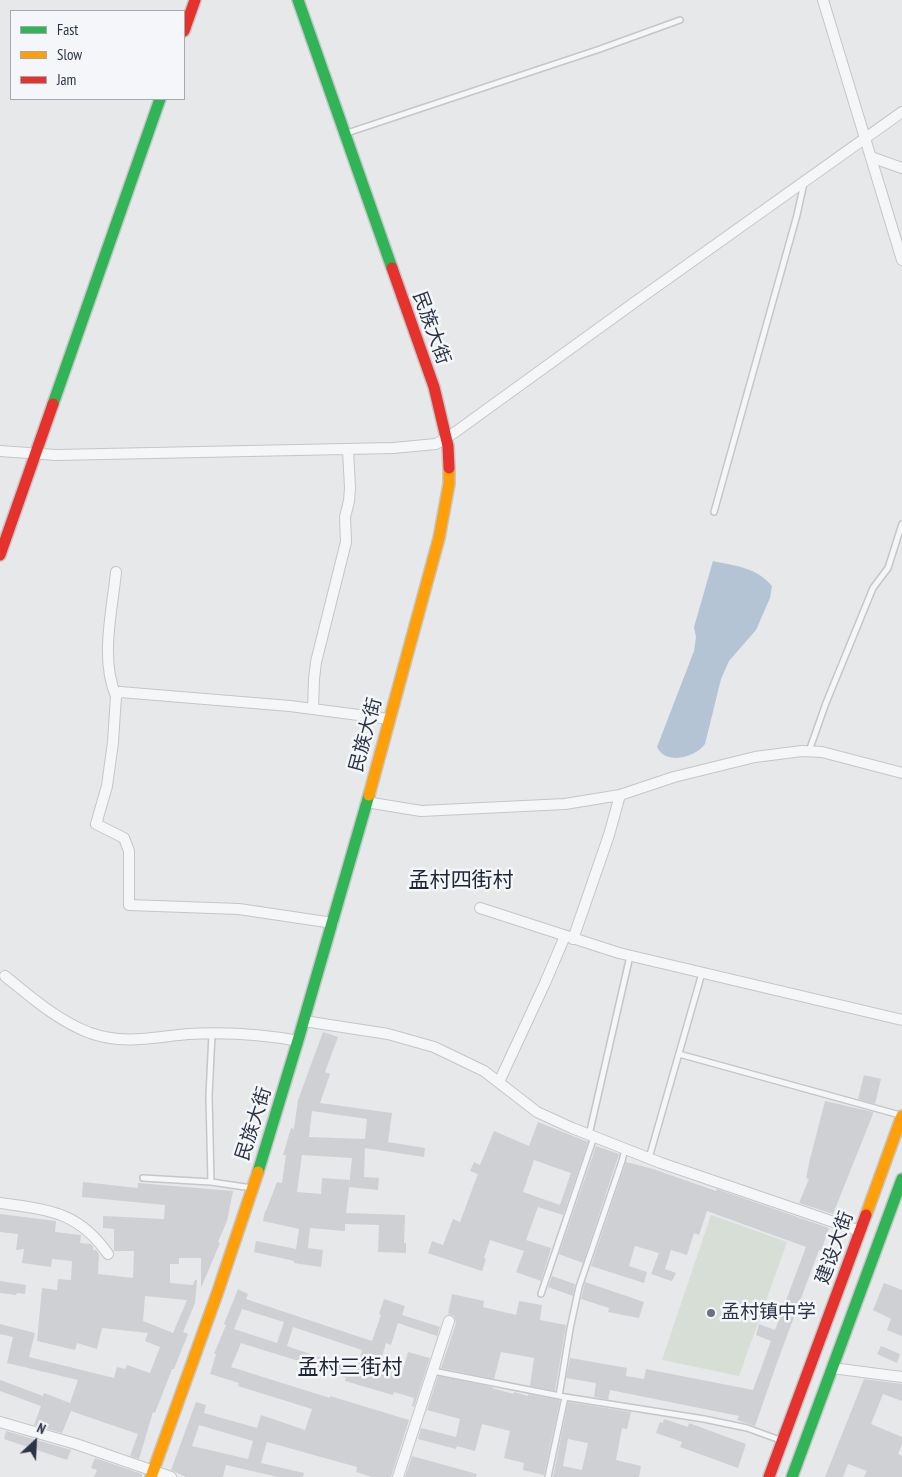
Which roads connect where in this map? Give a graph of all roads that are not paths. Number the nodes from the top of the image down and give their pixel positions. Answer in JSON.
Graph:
{"nodes":[{"id":1,"x":195,"y":0,"type":"edge"},
{"id":2,"x":298,"y":0,"type":"edge"},
{"id":3,"x":823,"y":0,"type":"edge"},
{"id":4,"x":680,"y":20,"type":"dead end"},
{"id":5,"x":185,"y":28,"type":"edge"},
{"id":6,"x":160,"y":100,"type":"edge"},
{"id":7,"x":902,"y":112,"type":"edge"},
{"id":8,"x":344,"y":134,"type":"junction"},
{"id":9,"x":865,"y":138,"type":"junction"},
{"id":10,"x":871,"y":157,"type":"junction"},
{"id":11,"x":902,"y":168,"type":"edge"},
{"id":12,"x":805,"y":180,"type":"junction"},
{"id":13,"x":902,"y":260,"type":"edge"},
{"id":14,"x":446,"y":438,"type":"junction"},
{"id":15,"x":348,"y":450,"type":"junction"},
{"id":16,"x":0,"y":451,"type":"edge"},
{"id":17,"x":35,"y":453,"type":"junction"},
{"id":18,"x":714,"y":512,"type":"dead end"},
{"id":19,"x":902,"y":524,"type":"edge"},
{"id":20,"x":0,"y":555,"type":"edge"},
{"id":21,"x":116,"y":572,"type":"dead end"},
{"id":22,"x":116,"y":696,"type":"junction"},
{"id":23,"x":313,"y":709,"type":"junction"},
{"id":24,"x":389,"y":719,"type":"junction"},
{"id":25,"x":809,"y":751,"type":"junction"},
{"id":26,"x":902,"y":773,"type":"edge"},
{"id":27,"x":620,"y":795,"type":"junction"},
{"id":28,"x":366,"y":802,"type":"junction"},
{"id":29,"x":480,"y":908,"type":"dead end"},
{"id":30,"x":333,"y":923,"type":"junction"},
{"id":31,"x":569,"y":937,"type":"junction"},
{"id":32,"x":630,"y":956,"type":"junction"},
{"id":33,"x":702,"y":973,"type":"junction"},
{"id":34,"x":5,"y":976,"type":"dead end"},
{"id":35,"x":902,"y":1020,"type":"edge"},
{"id":36,"x":304,"y":1021,"type":"junction"},
{"id":37,"x":212,"y":1033,"type":"junction"},
{"id":38,"x":298,"y":1041,"type":"junction"},
{"id":39,"x":679,"y":1054,"type":"junction"},
{"id":40,"x":499,"y":1082,"type":"junction"},
{"id":41,"x":902,"y":1116,"type":"edge"},
{"id":42,"x":592,"y":1136,"type":"junction"},
{"id":43,"x":625,"y":1148,"type":"junction"},
{"id":44,"x":649,"y":1158,"type":"junction"},
{"id":45,"x":143,"y":1178,"type":"dead end"},
{"id":46,"x":902,"y":1179,"type":"edge"},
{"id":47,"x":211,"y":1182,"type":"junction"},
{"id":48,"x":252,"y":1188,"type":"junction"},
{"id":49,"x":0,"y":1203,"type":"edge"},
{"id":50,"x":860,"y":1231,"type":"junction"},
{"id":51,"x":108,"y":1254,"type":"dead end"},
{"id":52,"x":541,"y":1294,"type":"dead end"},
{"id":53,"x":449,"y":1321,"type":"dead end"},
{"id":54,"x":832,"y":1368,"type":"junction"},
{"id":55,"x":433,"y":1371,"type":"junction"},
{"id":56,"x":902,"y":1377,"type":"edge"},
{"id":57,"x":559,"y":1396,"type":"junction"},
{"id":58,"x":565,"y":1398,"type":"junction"},
{"id":59,"x":0,"y":1422,"type":"edge"},
{"id":60,"x":782,"y":1441,"type":"junction"},
{"id":61,"x":152,"y":1474,"type":"edge"},
{"id":62,"x":171,"y":1477,"type":"edge"},
{"id":63,"x":398,"y":1477,"type":"edge"},
{"id":64,"x":548,"y":1477,"type":"edge"},
{"id":65,"x":769,"y":1477,"type":"edge"},
{"id":66,"x":792,"y":1477,"type":"edge"}],
"edges":[{"from":1,"to":5,"type":"main road"},
{"from":2,"to":8,"type":"main road","name":"民族大街"},
{"from":3,"to":9,"type":"street"},
{"from":4,"to":8,"type":"lane"},
{"from":6,"to":17,"type":"main road"},
{"from":7,"to":9,"type":"street"},
{"from":8,"to":14,"type":"main road","name":"民族大街"},
{"from":9,"to":10,"type":"street"},
{"from":9,"to":12,"type":"street"},
{"from":10,"to":11,"type":"street"},
{"from":10,"to":13,"type":"street"},
{"from":12,"to":14,"type":"street"},
{"from":12,"to":18,"type":"lane"},
{"from":14,"to":15,"type":"street"},
{"from":14,"to":24,"type":"main road","name":"民族大街"},
{"from":15,"to":17,"type":"street"},
{"from":15,"to":23,"type":"street"},
{"from":16,"to":17,"type":"street"},
{"from":17,"to":20,"type":"main road"},
{"from":19,"to":25,"type":"lane"},
{"from":21,"to":22,"type":"street"},
{"from":22,"to":23,"type":"street"},
{"from":22,"to":30,"type":"street"},
{"from":23,"to":24,"type":"street"},
{"from":24,"to":28,"type":"main road","name":"民族大街"},
{"from":25,"to":26,"type":"street"},
{"from":25,"to":27,"type":"street"},
{"from":27,"to":28,"type":"street"},
{"from":27,"to":31,"type":"street"},
{"from":28,"to":30,"type":"main road","name":"民族大街"},
{"from":29,"to":31,"type":"street"},
{"from":30,"to":36,"type":"main road","name":"民族大街"},
{"from":31,"to":32,"type":"street"},
{"from":31,"to":40,"type":"street"},
{"from":32,"to":33,"type":"street"},
{"from":32,"to":42,"type":"lane"},
{"from":33,"to":35,"type":"street"},
{"from":33,"to":39,"type":"lane"},
{"from":34,"to":37,"type":"street"},
{"from":36,"to":38,"type":"main road","name":"民族大街"},
{"from":36,"to":40,"type":"street"},
{"from":37,"to":38,"type":"street"},
{"from":37,"to":47,"type":"lane"},
{"from":38,"to":48,"type":"main road","name":"民族大街"},
{"from":39,"to":41,"type":"lane"},
{"from":39,"to":44,"type":"lane"},
{"from":40,"to":42,"type":"street"},
{"from":41,"to":50,"type":"main road","name":"建设大街"},
{"from":42,"to":43,"type":"street"},
{"from":42,"to":52,"type":"lane"},
{"from":43,"to":44,"type":"street"},
{"from":43,"to":57,"type":"lane"},
{"from":44,"to":50,"type":"street"},
{"from":45,"to":47,"type":"lane"},
{"from":46,"to":54,"type":"main road","name":"建设大街"},
{"from":47,"to":48,"type":"lane"},
{"from":48,"to":61,"type":"main road","name":"民族大街"},
{"from":49,"to":51,"type":"street"},
{"from":50,"to":60,"type":"main road","name":"建设大街"},
{"from":53,"to":55,"type":"street"},
{"from":54,"to":56,"type":"street"},
{"from":54,"to":66,"type":"main road","name":"建设大街"},
{"from":55,"to":57,"type":"lane"},
{"from":55,"to":63,"type":"street"},
{"from":57,"to":58,"type":"lane"},
{"from":58,"to":60,"type":"lane"},
{"from":58,"to":64,"type":"lane"},
{"from":59,"to":61,"type":"street"},
{"from":60,"to":65,"type":"main road","name":"建设大街"},
{"from":61,"to":62,"type":"street"}]}
